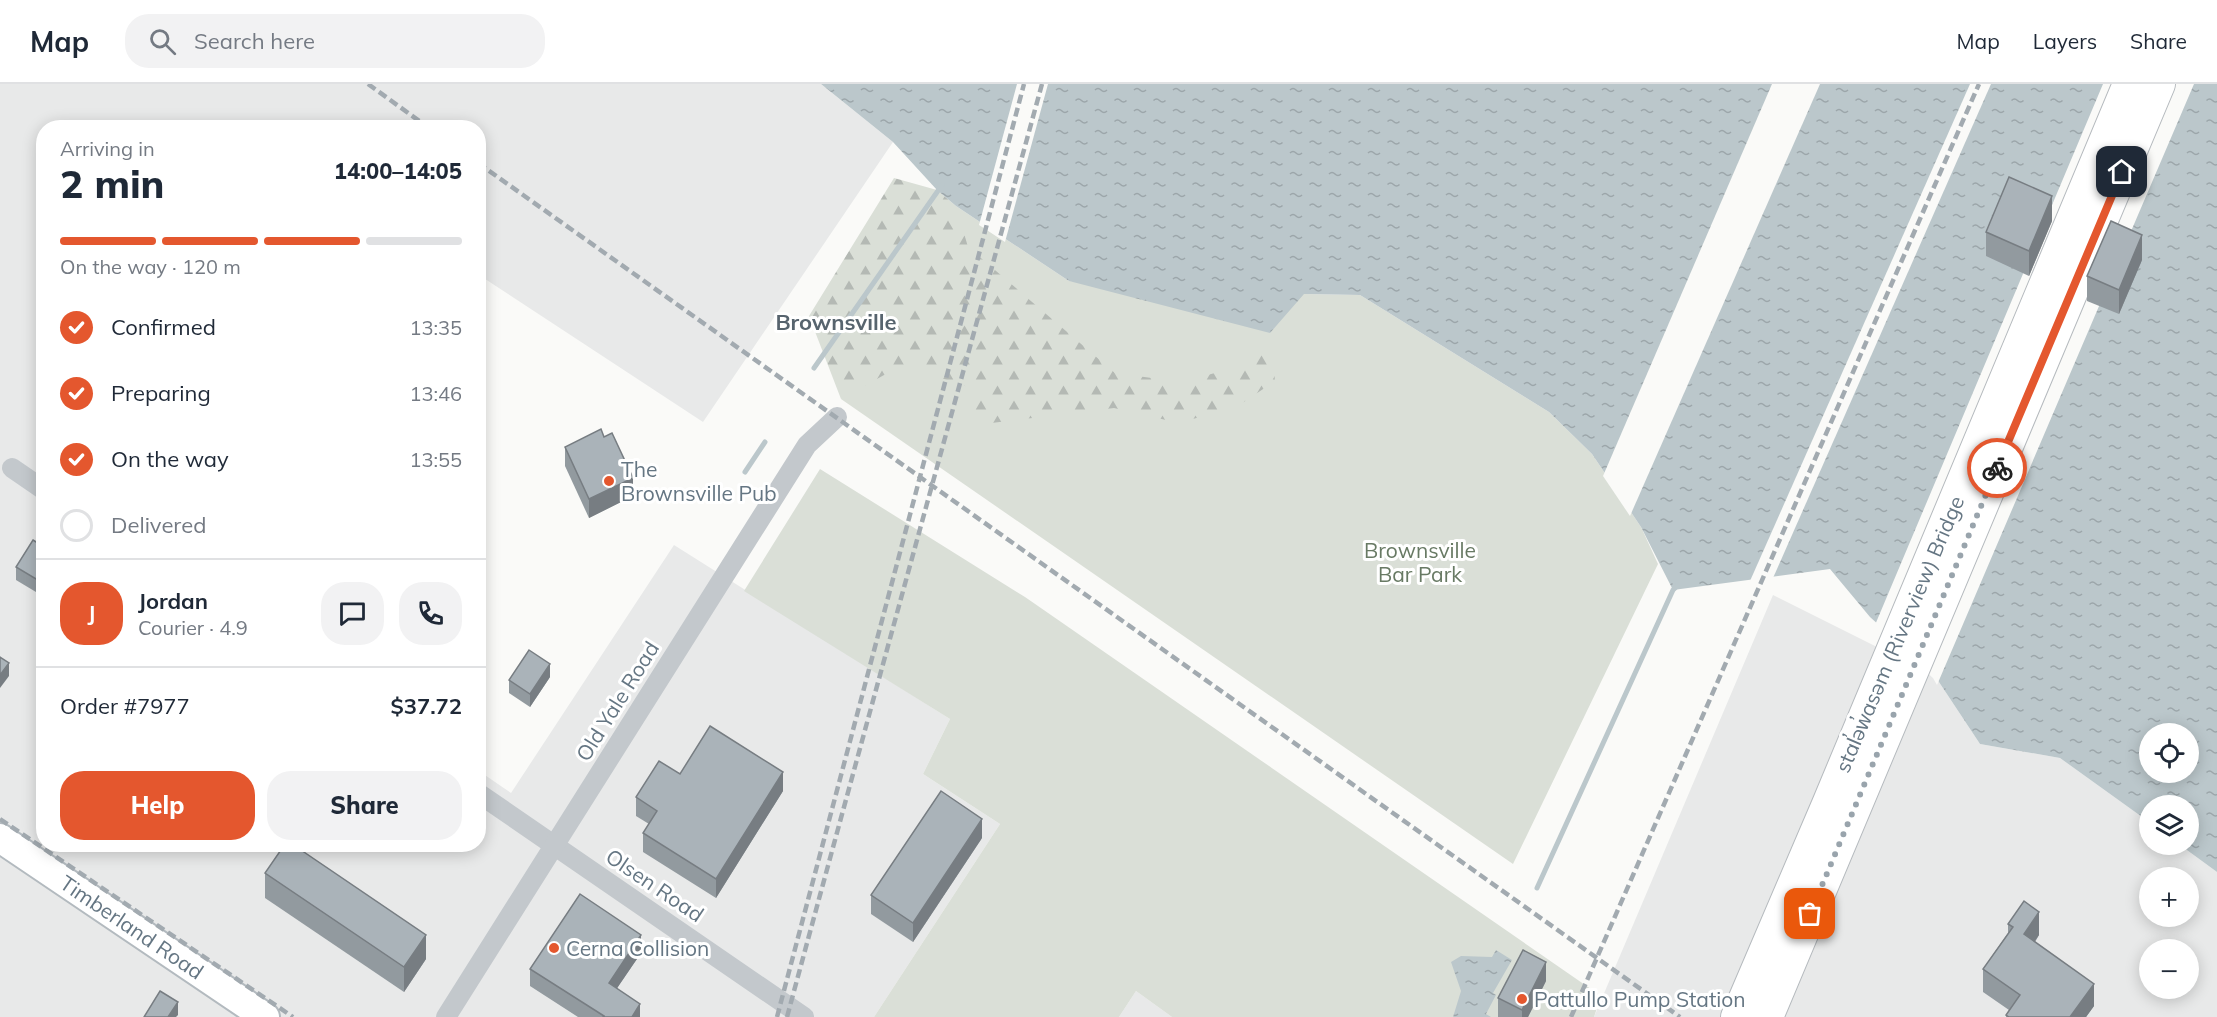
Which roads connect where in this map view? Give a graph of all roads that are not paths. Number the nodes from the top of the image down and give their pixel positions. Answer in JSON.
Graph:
{"nodes":[{"id":1,"x":2128,"y":84,"type":"edge"},
{"id":2,"x":2159,"y":84,"type":"edge"},
{"id":3,"x":837,"y":417,"type":"dead end"},
{"id":4,"x":12,"y":468,"type":"dead end"},
{"id":5,"x":36,"y":484,"type":"edge"},
{"id":6,"x":486,"y":798,"type":"edge"},
{"id":7,"x":0,"y":838,"type":"edge"},
{"id":8,"x":554,"y":845,"type":"junction"},
{"id":9,"x":265,"y":1017,"type":"edge"},
{"id":10,"x":446,"y":1017,"type":"edge"},
{"id":11,"x":804,"y":1017,"type":"edge"},
{"id":12,"x":1737,"y":1017,"type":"edge"},
{"id":13,"x":1767,"y":1017,"type":"edge"}],
"edges":[{"from":1,"to":12,"type":"main road","name":"stal̕əw̓asəm (Riverview) Bridge"},
{"from":2,"to":13,"type":"main road","name":"stal̕əw̓asəm (Riverview) Bridge"},
{"from":3,"to":8,"type":"street","name":"Old Yale Road"},
{"from":4,"to":5,"type":"street"},
{"from":6,"to":8,"type":"street","name":"Olsen Road"},
{"from":7,"to":9,"type":"street","name":"Timberland Road"},
{"from":8,"to":10,"type":"street","name":"Old Yale Road"},
{"from":8,"to":11,"type":"street","name":"Olsen Road"}]}
